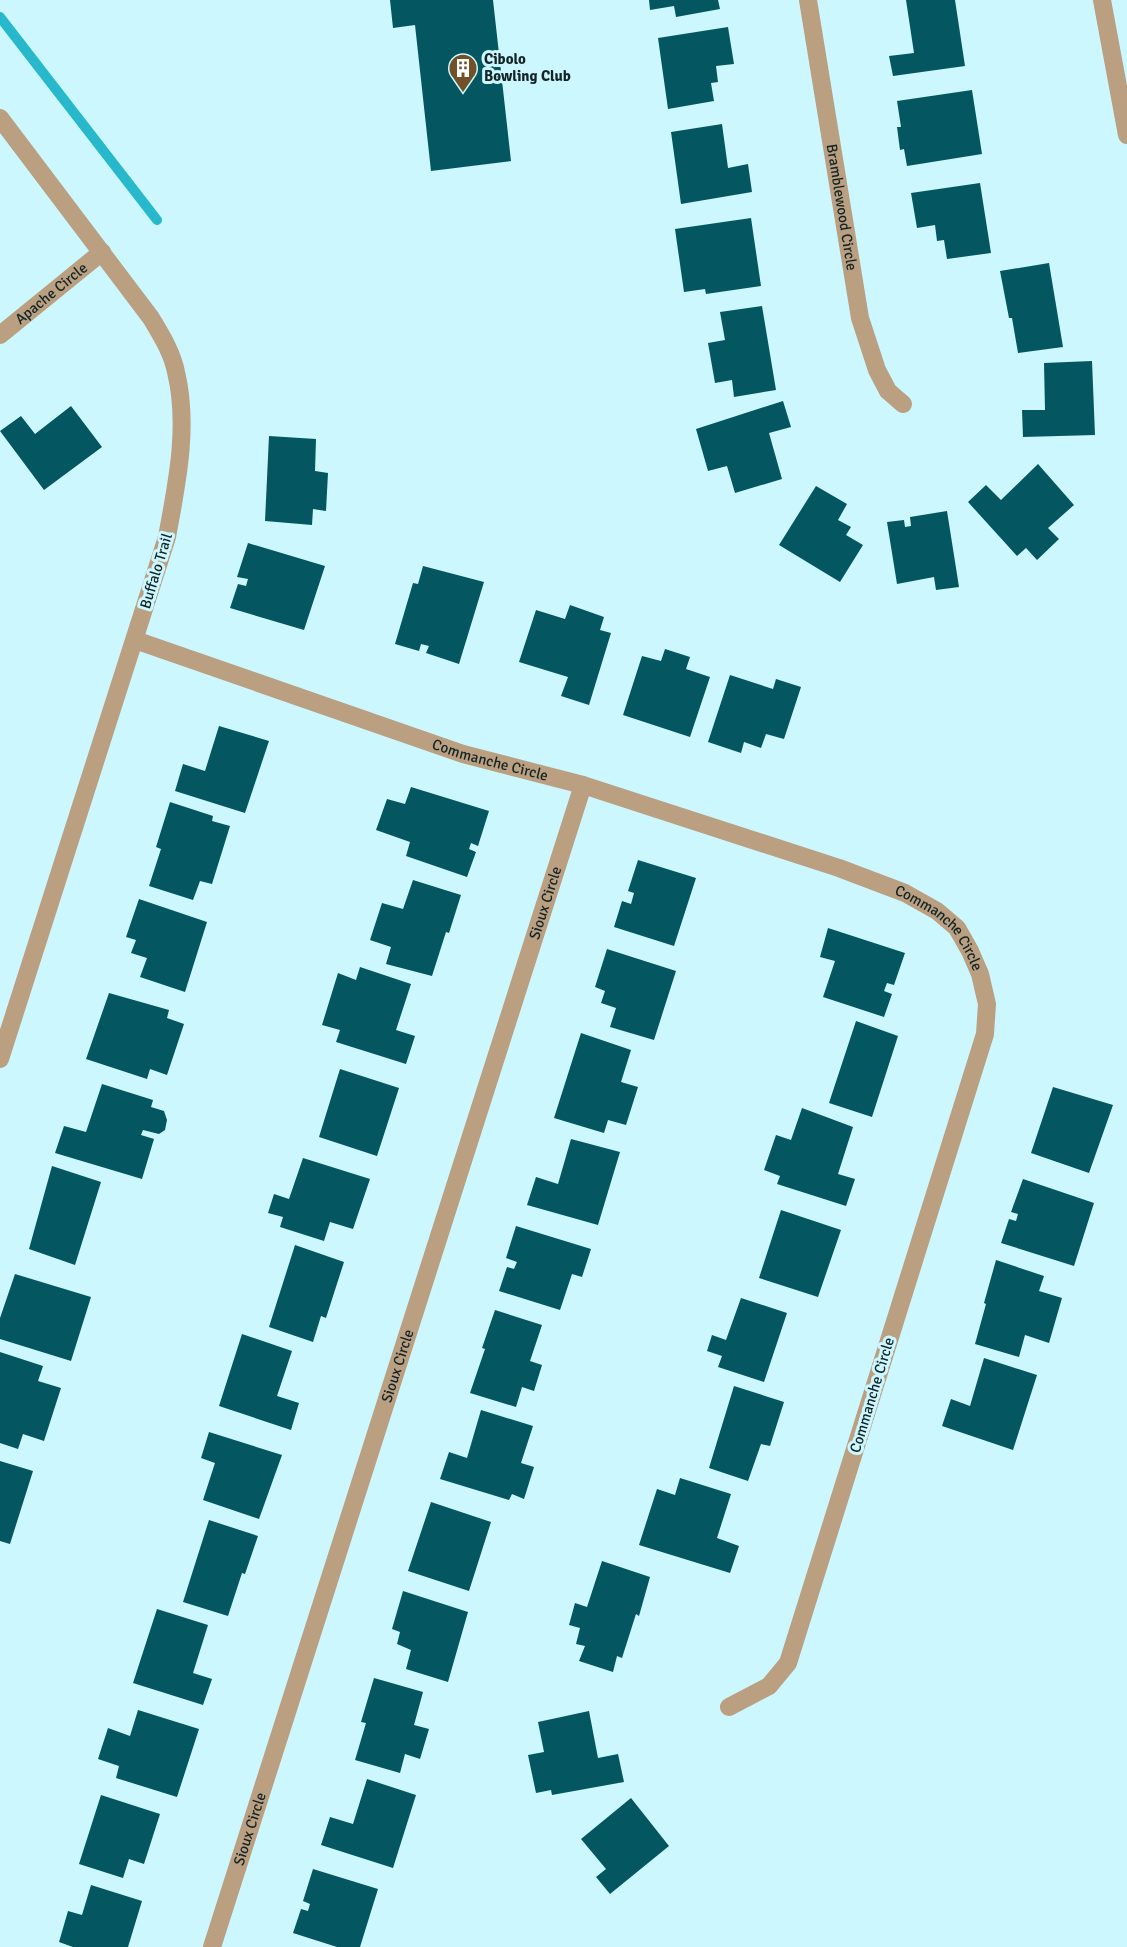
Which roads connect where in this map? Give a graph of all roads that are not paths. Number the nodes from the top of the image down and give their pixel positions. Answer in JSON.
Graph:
{"nodes":[{"id":1,"x":808,"y":0,"type":"edge"},
{"id":2,"x":1102,"y":0,"type":"edge"},
{"id":3,"x":0,"y":118,"type":"edge"},
{"id":4,"x":1127,"y":135,"type":"edge"},
{"id":5,"x":102,"y":252,"type":"junction"},
{"id":6,"x":0,"y":335,"type":"edge"},
{"id":7,"x":903,"y":404,"type":"dead end"},
{"id":8,"x":135,"y":640,"type":"junction"},
{"id":9,"x":583,"y":785,"type":"junction"},
{"id":10,"x":0,"y":1059,"type":"edge"},
{"id":11,"x":729,"y":1707,"type":"dead end"},
{"id":12,"x":212,"y":1947,"type":"edge"}],
"edges":[{"from":1,"to":7,"type":"street","name":"Bramblewood Circle"},
{"from":2,"to":4,"type":"street"},
{"from":3,"to":5,"type":"street","name":"Buffalo Trail"},
{"from":5,"to":6,"type":"street","name":"Apache Circle"},
{"from":5,"to":8,"type":"street","name":"Buffalo Trail"},
{"from":8,"to":9,"type":"street","name":"Commanche Circle"},
{"from":8,"to":10,"type":"street","name":"Buffalo Trail"},
{"from":9,"to":11,"type":"street","name":"Commanche Circle"},
{"from":9,"to":12,"type":"street","name":"Sioux Circle"}]}
